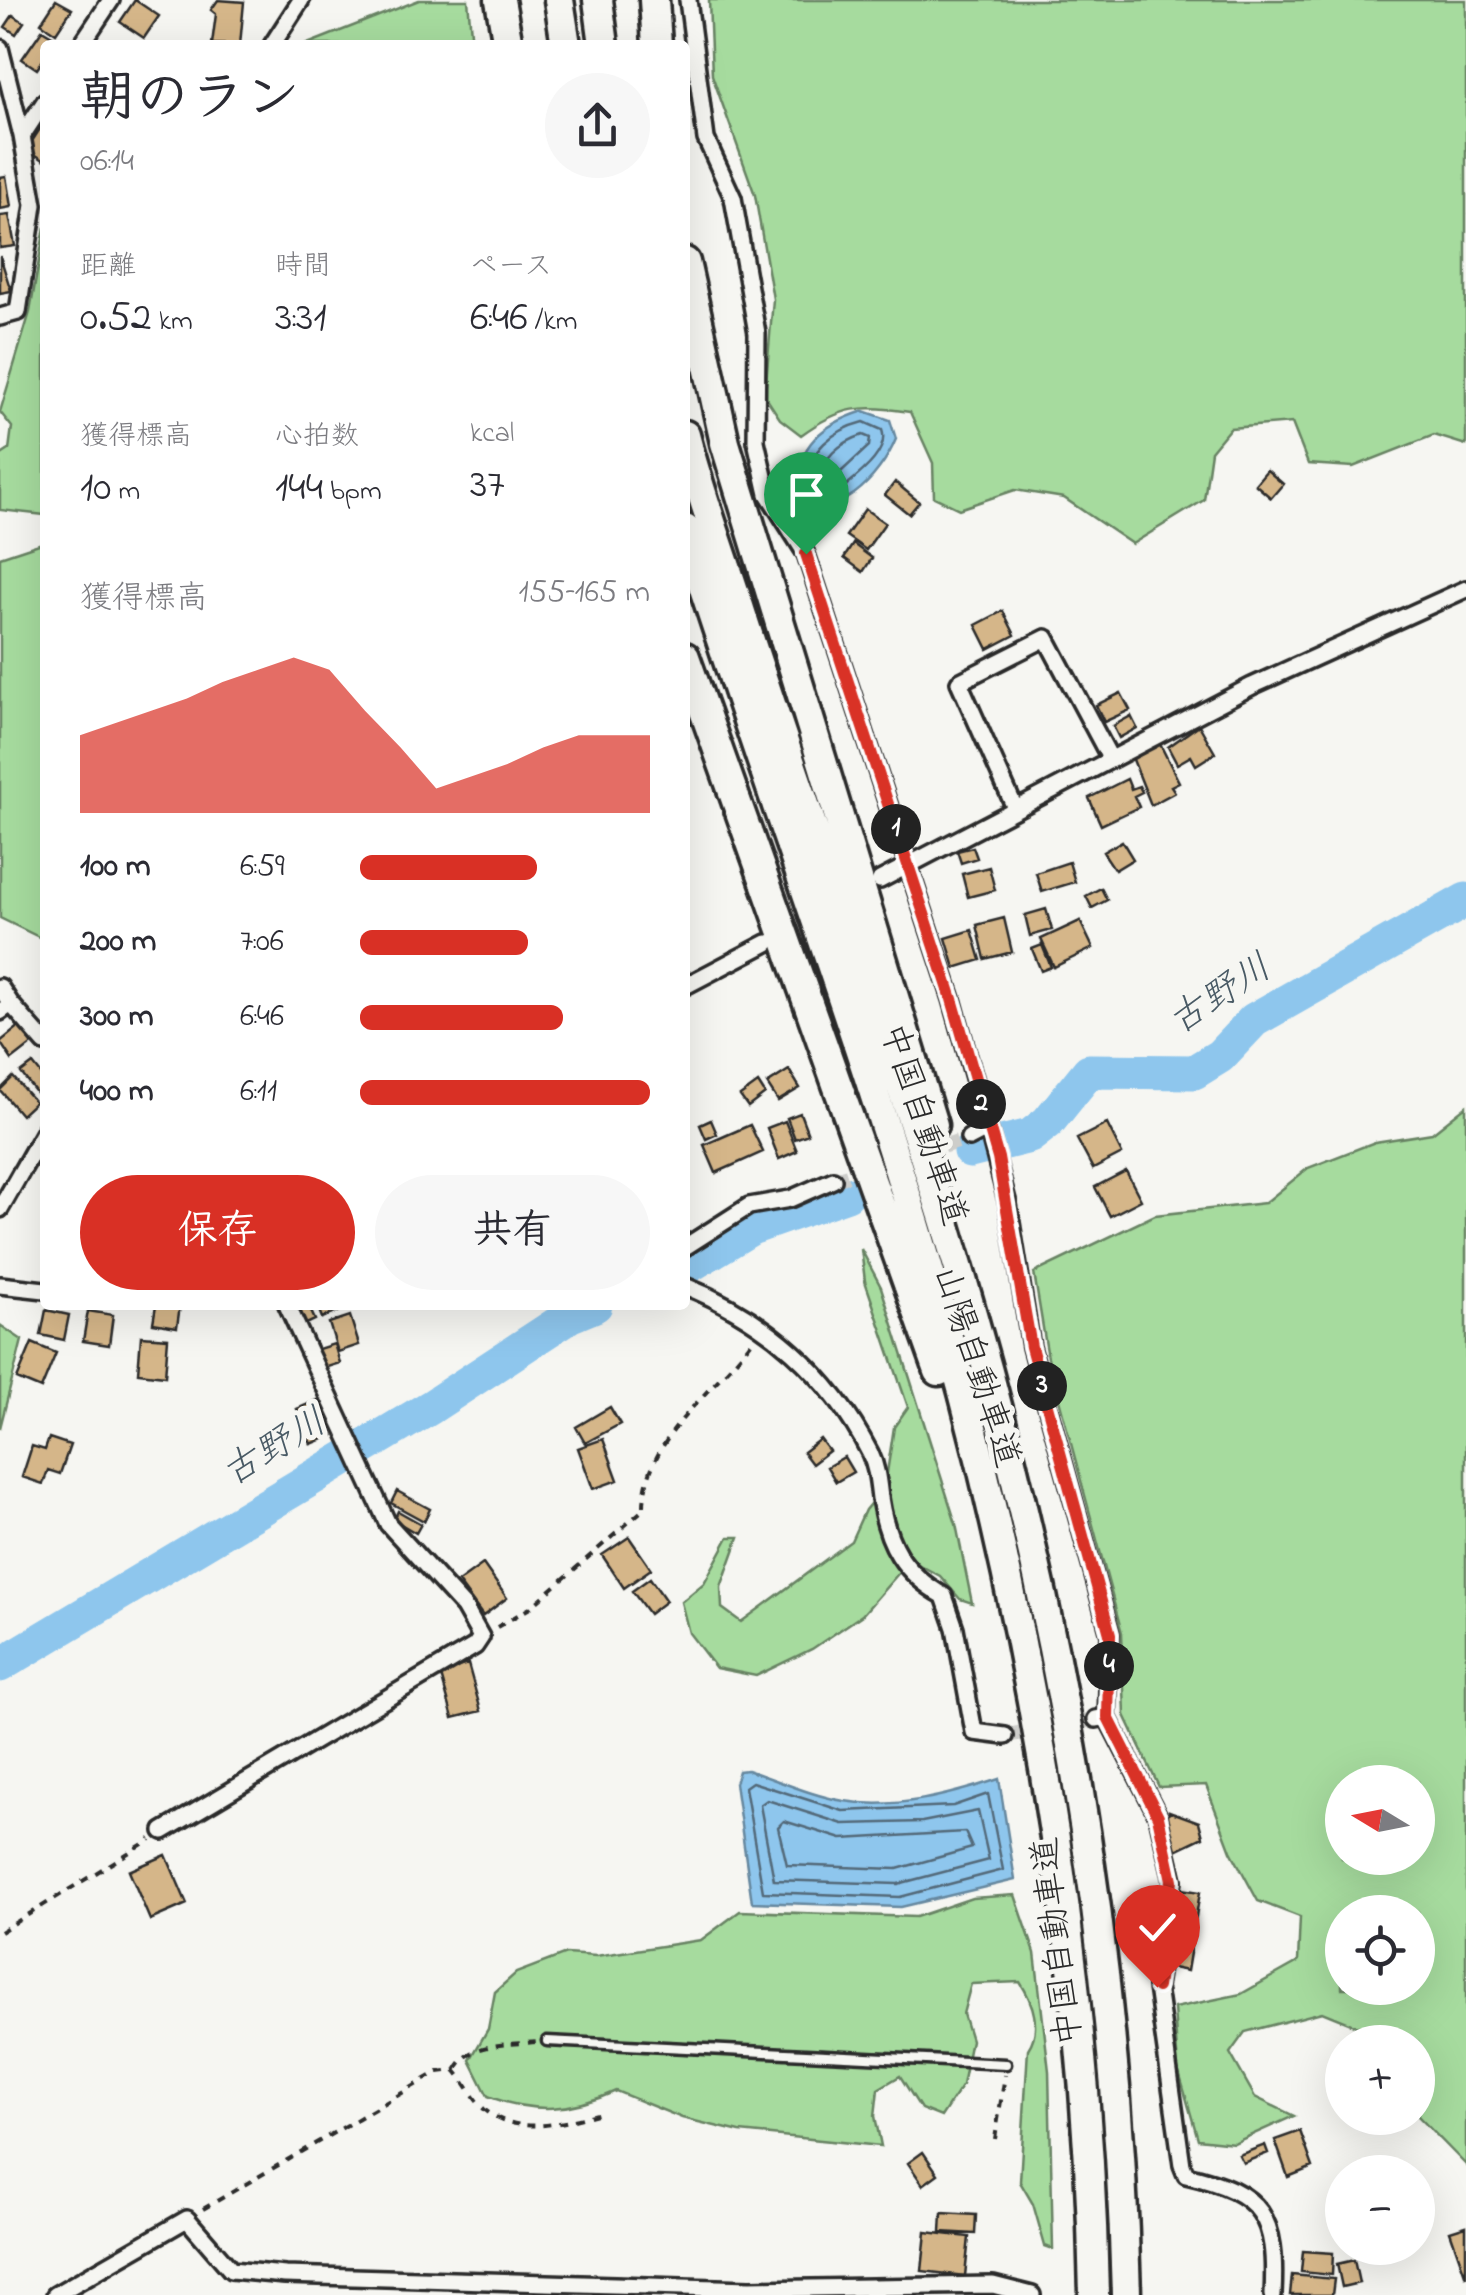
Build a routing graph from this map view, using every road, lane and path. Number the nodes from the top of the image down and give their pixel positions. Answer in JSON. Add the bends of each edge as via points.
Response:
{"nodes":[{"id":1,"x":110,"y":0,"type":"edge"},
{"id":2,"x":302,"y":0,"type":"edge"},
{"id":3,"x":500,"y":0,"type":"edge"},
{"id":4,"x":560,"y":0,"type":"edge"},
{"id":5,"x":598,"y":0,"type":"edge"},
{"id":6,"x":654,"y":0,"type":"edge"},
{"id":7,"x":688,"y":0,"type":"edge"},
{"id":8,"x":85,"y":40,"type":"edge"},
{"id":9,"x":275,"y":40,"type":"edge"},
{"id":10,"x":507,"y":40,"type":"edge"},
{"id":11,"x":565,"y":40,"type":"edge"},
{"id":12,"x":603,"y":40,"type":"edge"},
{"id":13,"x":657,"y":40,"type":"edge"},
{"id":14,"x":0,"y":48,"type":"edge"},
{"id":15,"x":40,"y":109,"type":"edge"},
{"id":16,"x":22,"y":136,"type":"junction"},
{"id":17,"x":690,"y":284,"type":"edge"},
{"id":18,"x":0,"y":317,"type":"edge"},
{"id":19,"x":690,"y":451,"type":"edge"},
{"id":20,"x":690,"y":544,"type":"edge"},
{"id":21,"x":1466,"y":589,"type":"edge"},
{"id":22,"x":690,"y":671,"type":"edge"},
{"id":23,"x":1110,"y":758,"type":"junction"},
{"id":24,"x":1015,"y":808,"type":"junction"},
{"id":25,"x":908,"y":865,"type":"junction"},
{"id":26,"x":880,"y":880,"type":"dead end"},
{"id":27,"x":767,"y":943,"type":"dead end"},
{"id":28,"x":690,"y":983,"type":"edge"},
{"id":29,"x":0,"y":986,"type":"edge"},
{"id":30,"x":6,"y":1008,"type":"edge"},
{"id":31,"x":40,"y":1038,"type":"edge"},
{"id":32,"x":988,"y":1128,"type":"junction"},
{"id":33,"x":970,"y":1138,"type":"tunnel mouth"},
{"id":34,"x":40,"y":1139,"type":"edge"},
{"id":35,"x":833,"y":1180,"type":"tunnel mouth"},
{"id":36,"x":0,"y":1209,"type":"edge"},
{"id":37,"x":690,"y":1243,"type":"edge"},
{"id":38,"x":0,"y":1284,"type":"edge"},
{"id":39,"x":690,"y":1288,"type":"edge"},
{"id":40,"x":40,"y":1289,"type":"edge"},
{"id":41,"x":289,"y":1310,"type":"edge"},
{"id":42,"x":764,"y":1325,"type":"junction"},
{"id":43,"x":481,"y":1637,"type":"junction"},
{"id":44,"x":1057,"y":1667,"type":"junction"},
{"id":45,"x":1005,"y":1736,"type":"tunnel mouth"},
{"id":46,"x":1041,"y":1769,"type":"junction"},
{"id":47,"x":163,"y":1831,"type":"joint"},
{"id":48,"x":0,"y":1932,"type":"edge"},
{"id":49,"x":547,"y":2042,"type":"joint"},
{"id":50,"x":1006,"y":2064,"type":"joint"},
{"id":51,"x":455,"y":2070,"type":"junction"},
{"id":52,"x":601,"y":2114,"type":"dead end"},
{"id":53,"x":995,"y":2140,"type":"dead end"},
{"id":54,"x":187,"y":2219,"type":"junction"},
{"id":55,"x":727,"y":2292,"type":"edge"},
{"id":56,"x":55,"y":2295,"type":"edge"},
{"id":57,"x":1032,"y":2295,"type":"edge"},
{"id":58,"x":1094,"y":2295,"type":"edge"},
{"id":59,"x":1126,"y":2295,"type":"edge"},
{"id":60,"x":1273,"y":2295,"type":"edge"}],
"edges":[{"from":1,"to":8,"type":"street"},
{"from":2,"to":9,"type":"street"},
{"from":3,"to":10,"type":"highway"},
{"from":4,"to":11,"type":"highway"},
{"from":5,"to":12,"type":"highway"},
{"from":6,"to":13,"type":"highway"},
{"from":7,"to":25,"type":"street","via":[[706,140],[732,198],[757,333],[756,441],[768,494],[806,554]]},
{"from":14,"to":16,"type":"street"},
{"from":15,"to":16,"type":"street"},
{"from":16,"to":18,"type":"street","via":[[34,205],[18,312]]},
{"from":17,"to":44,"type":"highway","name":"山陽自動車道","via":[[725,442],[984,1300],[1035,1530]]},
{"from":19,"to":44,"type":"highway","name":"中国自動車道","via":[[969,1301]]},
{"from":20,"to":46,"type":"highway","name":"中国自動車道","via":[[924,1252],[982,1468]]},
{"from":21,"to":23,"type":"street"},
{"from":22,"to":46,"type":"highway","name":"山陽自動車道","via":[[930,1342],[982,1514]]},
{"from":23,"to":24,"type":"street"},
{"from":23,"to":24,"type":"street","via":[[1046,638],[960,682]]},
{"from":24,"to":25,"type":"street"},
{"from":25,"to":26,"type":"street"},
{"from":25,"to":32,"type":"street"},
{"from":27,"to":28,"type":"street"},
{"from":29,"to":30,"type":"street"},
{"from":30,"to":31,"type":"street"},
{"from":32,"to":33,"type":"street"},
{"from":32,"to":60,"type":"street","via":[[1031,1347],[1110,1634],[1102,1718],[1158,1816],[1172,1880],[1157,1987],[1182,2165],[1186,2175],[1232,2186],[1267,2221],[1274,2240]]},
{"from":34,"to":36,"type":"street"},
{"from":35,"to":37,"type":"street","via":[[750,1206]]},
{"from":38,"to":40,"type":"street"},
{"from":39,"to":42,"type":"street"},
{"from":41,"to":43,"type":"street","via":[[388,1524],[464,1606]]},
{"from":42,"to":43,"type":"path","via":[[725,1377],[677,1423],[646,1479],[644,1509],[530,1608]]},
{"from":42,"to":45,"type":"street","via":[[802,1359],[869,1452],[890,1540],[918,1582],[944,1596],[974,1732]]},
{"from":43,"to":47,"type":"street"},
{"from":44,"to":59,"type":"highway","name":"中国自動車道","via":[[1109,2030]]},
{"from":46,"to":58,"type":"highway","name":"中国自動車道","via":[[1079,2047]]},
{"from":47,"to":48,"type":"path"},
{"from":49,"to":50,"type":"lane"},
{"from":49,"to":51,"type":"path","via":[[481,2048],[462,2057]]},
{"from":50,"to":53,"type":"path"},
{"from":51,"to":52,"type":"path","via":[[482,2107],[500,2119],[530,2126]]},
{"from":51,"to":54,"type":"path","via":[[438,2072]]},
{"from":54,"to":55,"type":"street","via":[[232,2270]]},
{"from":54,"to":56,"type":"street"},
{"from":55,"to":57,"type":"street","via":[[961,2284]]}]}
